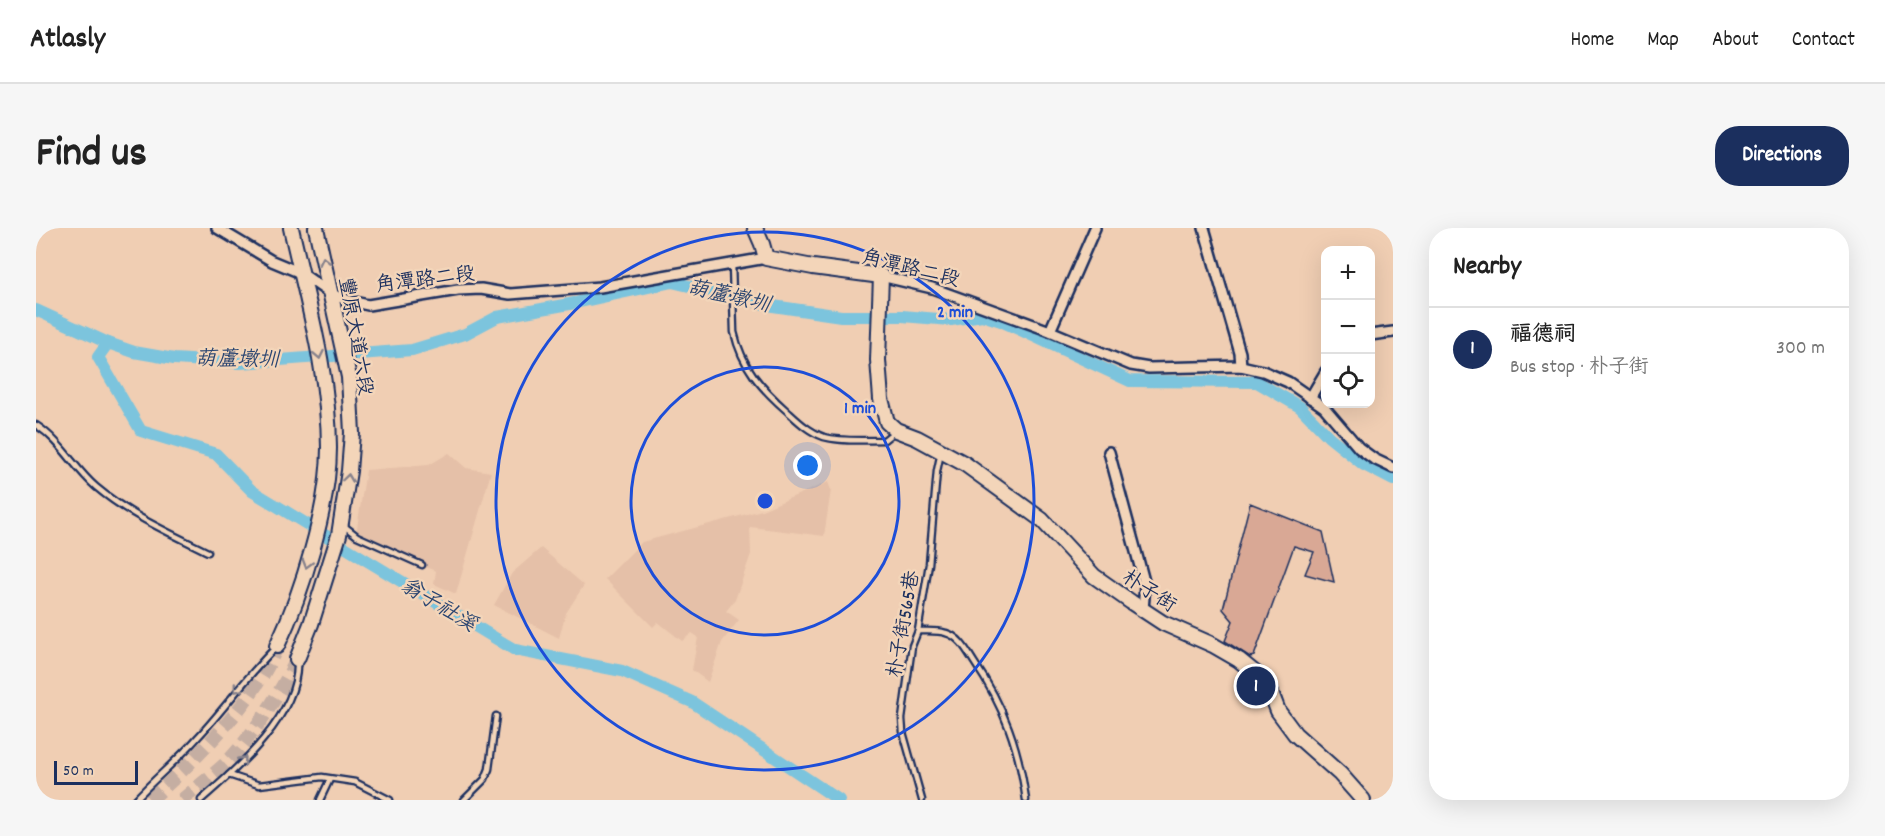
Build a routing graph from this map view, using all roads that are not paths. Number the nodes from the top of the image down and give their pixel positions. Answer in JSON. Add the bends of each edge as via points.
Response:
{"nodes":[{"id":1,"x":217,"y":228,"type":"edge"},
{"id":2,"x":291,"y":228,"type":"edge"},
{"id":3,"x":316,"y":228,"type":"edge"},
{"id":4,"x":755,"y":228,"type":"edge"},
{"id":5,"x":1095,"y":228,"type":"edge"},
{"id":6,"x":1204,"y":228,"type":"edge"},
{"id":7,"x":766,"y":258,"type":"junction"},
{"id":8,"x":732,"y":263,"type":"junction"},
{"id":9,"x":301,"y":273,"type":"junction"},
{"id":10,"x":881,"y":276,"type":"junction"},
{"id":11,"x":331,"y":294,"type":"junction"},
{"id":12,"x":1050,"y":331,"type":"junction"},
{"id":13,"x":1393,"y":332,"type":"edge"},
{"id":14,"x":1375,"y":334,"type":"edge"},
{"id":15,"x":1241,"y":366,"type":"junction"},
{"id":16,"x":1321,"y":379,"type":"edge"},
{"id":17,"x":1310,"y":398,"type":"junction"},
{"id":18,"x":36,"y":425,"type":"edge"},
{"id":19,"x":896,"y":430,"type":"junction"},
{"id":20,"x":941,"y":450,"type":"junction"},
{"id":21,"x":1109,"y":452,"type":"dead end"},
{"id":22,"x":1393,"y":468,"type":"edge"},
{"id":23,"x":340,"y":530,"type":"junction"},
{"id":24,"x":208,"y":552,"type":"dead end"},
{"id":25,"x":422,"y":565,"type":"dead end"},
{"id":26,"x":1143,"y":610,"type":"junction"},
{"id":27,"x":918,"y":631,"type":"junction"},
{"id":28,"x":277,"y":646,"type":"joint"},
{"id":29,"x":297,"y":659,"type":"joint"},
{"id":30,"x":496,"y":716,"type":"dead end"},
{"id":31,"x":229,"y":775,"type":"junction"},
{"id":32,"x":330,"y":779,"type":"junction"},
{"id":33,"x":135,"y":800,"type":"edge"},
{"id":34,"x":201,"y":800,"type":"edge"},
{"id":35,"x":320,"y":800,"type":"edge"},
{"id":36,"x":390,"y":800,"type":"edge"},
{"id":37,"x":464,"y":800,"type":"edge"},
{"id":38,"x":922,"y":800,"type":"edge"},
{"id":39,"x":1026,"y":800,"type":"edge"},
{"id":40,"x":1364,"y":800,"type":"edge"}],
"edges":[{"from":1,"to":9,"type":"street","name":"角潭路二段","via":[[272,261]]},
{"from":2,"to":9,"type":"street","name":"豐原大道六段"},
{"from":11,"to":3,"type":"street","name":"豐原大道六段","one_way":true},
{"from":4,"to":7,"type":"street"},
{"from":5,"to":12,"type":"street"},
{"from":6,"to":15,"type":"street"},
{"from":7,"to":8,"type":"street","name":"角潭路二段"},
{"from":7,"to":10,"type":"street","name":"角潭路二段"},
{"from":8,"to":11,"type":"street","name":"角潭路二段","via":[[600,287],[510,294],[458,290],[368,305]]},
{"from":8,"to":19,"type":"lane","via":[[736,342],[763,390],[805,427],[826,437],[884,440]]},
{"from":9,"to":11,"type":"street","name":"角潭路二段"},
{"from":9,"to":28,"type":"street","name":"豐原大道六段","one_way":true,"via":[[324,381],[328,471],[320,519],[293,610]]},
{"from":10,"to":12,"type":"street","name":"角潭路二段","via":[[932,288]]},
{"from":10,"to":19,"type":"street","via":[[881,399],[887,422]]},
{"from":23,"to":11,"type":"street","name":"豐原大道六段","one_way":true,"via":[[352,433],[348,375]]},
{"from":12,"to":15,"type":"street","name":"角潭路二段","via":[[1121,362],[1140,366]]},
{"from":13,"to":14,"type":"street"},
{"from":15,"to":17,"type":"street","name":"角潭路二段","via":[[1274,375]]},
{"from":16,"to":17,"type":"street"},
{"from":17,"to":22,"type":"street","name":"角潭路二段","via":[[1332,415],[1359,448]]},
{"from":18,"to":24,"type":"lane","via":[[49,433],[79,472],[98,489],[148,522]]},
{"from":19,"to":20,"type":"street","name":"朴子街"},
{"from":20,"to":26,"type":"street","name":"朴子街","via":[[1042,520],[1094,576]]},
{"from":20,"to":27,"type":"lane","name":"朴子街565巷"},
{"from":21,"to":26,"type":"street","via":[[1145,585]]},
{"from":23,"to":25,"type":"lane"},
{"from":23,"to":29,"type":"street","name":"豐原大道六段"},
{"from":26,"to":40,"type":"street","name":"朴子街","via":[[1239,660],[1270,690],[1278,711],[1295,734]]},
{"from":27,"to":38,"type":"lane","name":"朴子街565巷","via":[[912,646],[902,719]]},
{"from":27,"to":39,"type":"lane","via":[[947,633],[962,643],[985,678],[1004,714],[1022,772]]},
{"from":28,"to":33,"type":"lane","one_way":true,"via":[[198,738]]},
{"from":31,"to":29,"type":"lane","one_way":true,"via":[[273,727],[288,704],[298,674]]},
{"from":30,"to":37,"type":"lane","via":[[489,769]]},
{"from":31,"to":32,"type":"lane","via":[[259,785]]},
{"from":31,"to":34,"type":"lane"},
{"from":32,"to":35,"type":"lane"},
{"from":32,"to":36,"type":"lane","via":[[355,782]]}]}
